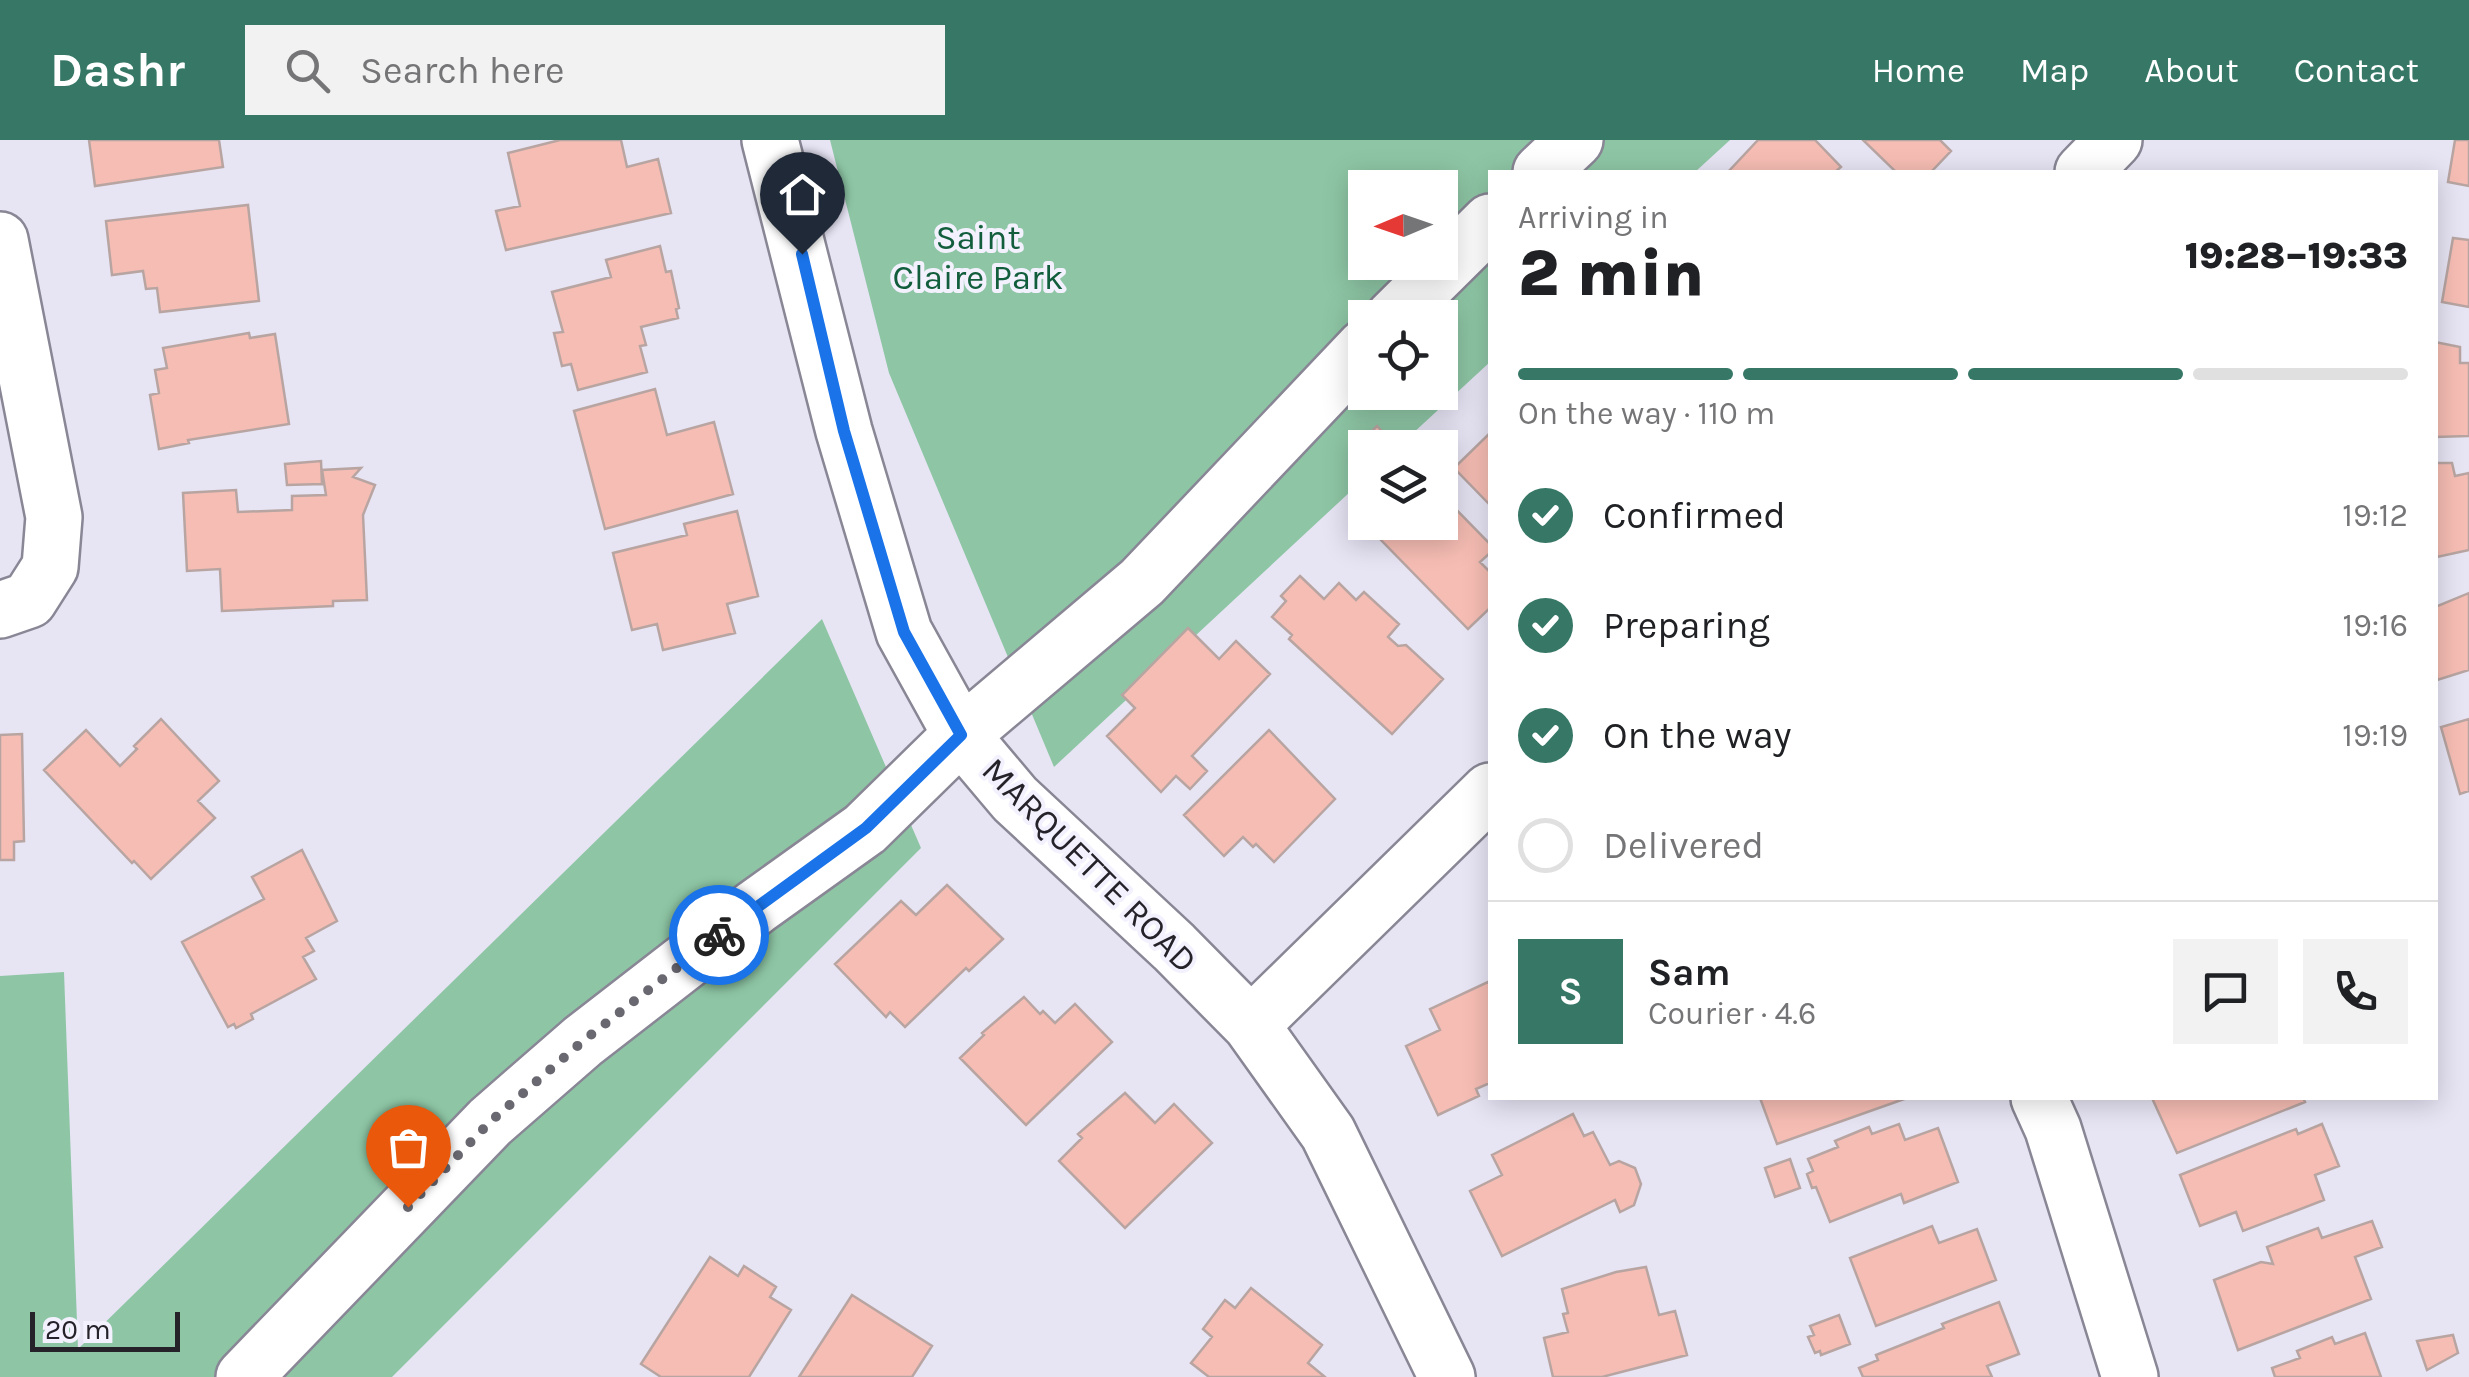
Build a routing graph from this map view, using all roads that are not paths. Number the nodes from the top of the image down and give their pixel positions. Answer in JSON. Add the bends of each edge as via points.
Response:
{"nodes":[{"id":1,"x":770,"y":140,"type":"edge"},
{"id":2,"x":1575,"y":140,"type":"edge"},
{"id":3,"x":2114,"y":140,"type":"edge"},
{"id":4,"x":1543,"y":170,"type":"edge"},
{"id":5,"x":2085,"y":170,"type":"edge"},
{"id":6,"x":1488,"y":224,"type":"edge"},
{"id":7,"x":0,"y":240,"type":"edge"},
{"id":8,"x":1411,"y":300,"type":"edge"},
{"id":9,"x":1348,"y":365,"type":"edge"},
{"id":10,"x":0,"y":610,"type":"edge"},
{"id":11,"x":961,"y":735,"type":"junction"},
{"id":12,"x":1488,"y":793,"type":"edge"},
{"id":13,"x":1250,"y":1025,"type":"junction"},
{"id":14,"x":2040,"y":1100,"type":"edge"},
{"id":15,"x":244,"y":1377,"type":"edge"},
{"id":16,"x":1446,"y":1377,"type":"edge"},
{"id":17,"x":2130,"y":1377,"type":"edge"}],
"edges":[{"from":1,"to":11,"type":"street","name":"MARQUETTE ROAD","via":[[844,431],[904,632]]},
{"from":2,"to":4,"type":"street"},
{"from":3,"to":5,"type":"street"},
{"from":6,"to":8,"type":"street"},
{"from":7,"to":10,"type":"street","via":[[54,518],[50,566],[29,600]]},
{"from":9,"to":11,"type":"street","via":[[1142,582]]},
{"from":11,"to":13,"type":"street","name":"MARQUETTE ROAD","via":[[1015,799]]},
{"from":11,"to":15,"type":"street","via":[[866,828],[583,1041],[490,1122]]},
{"from":12,"to":13,"type":"street"},
{"from":13,"to":16,"type":"street","name":"MARQUETTE ROAD","via":[[1328,1133]]},
{"from":14,"to":17,"type":"street"}]}
